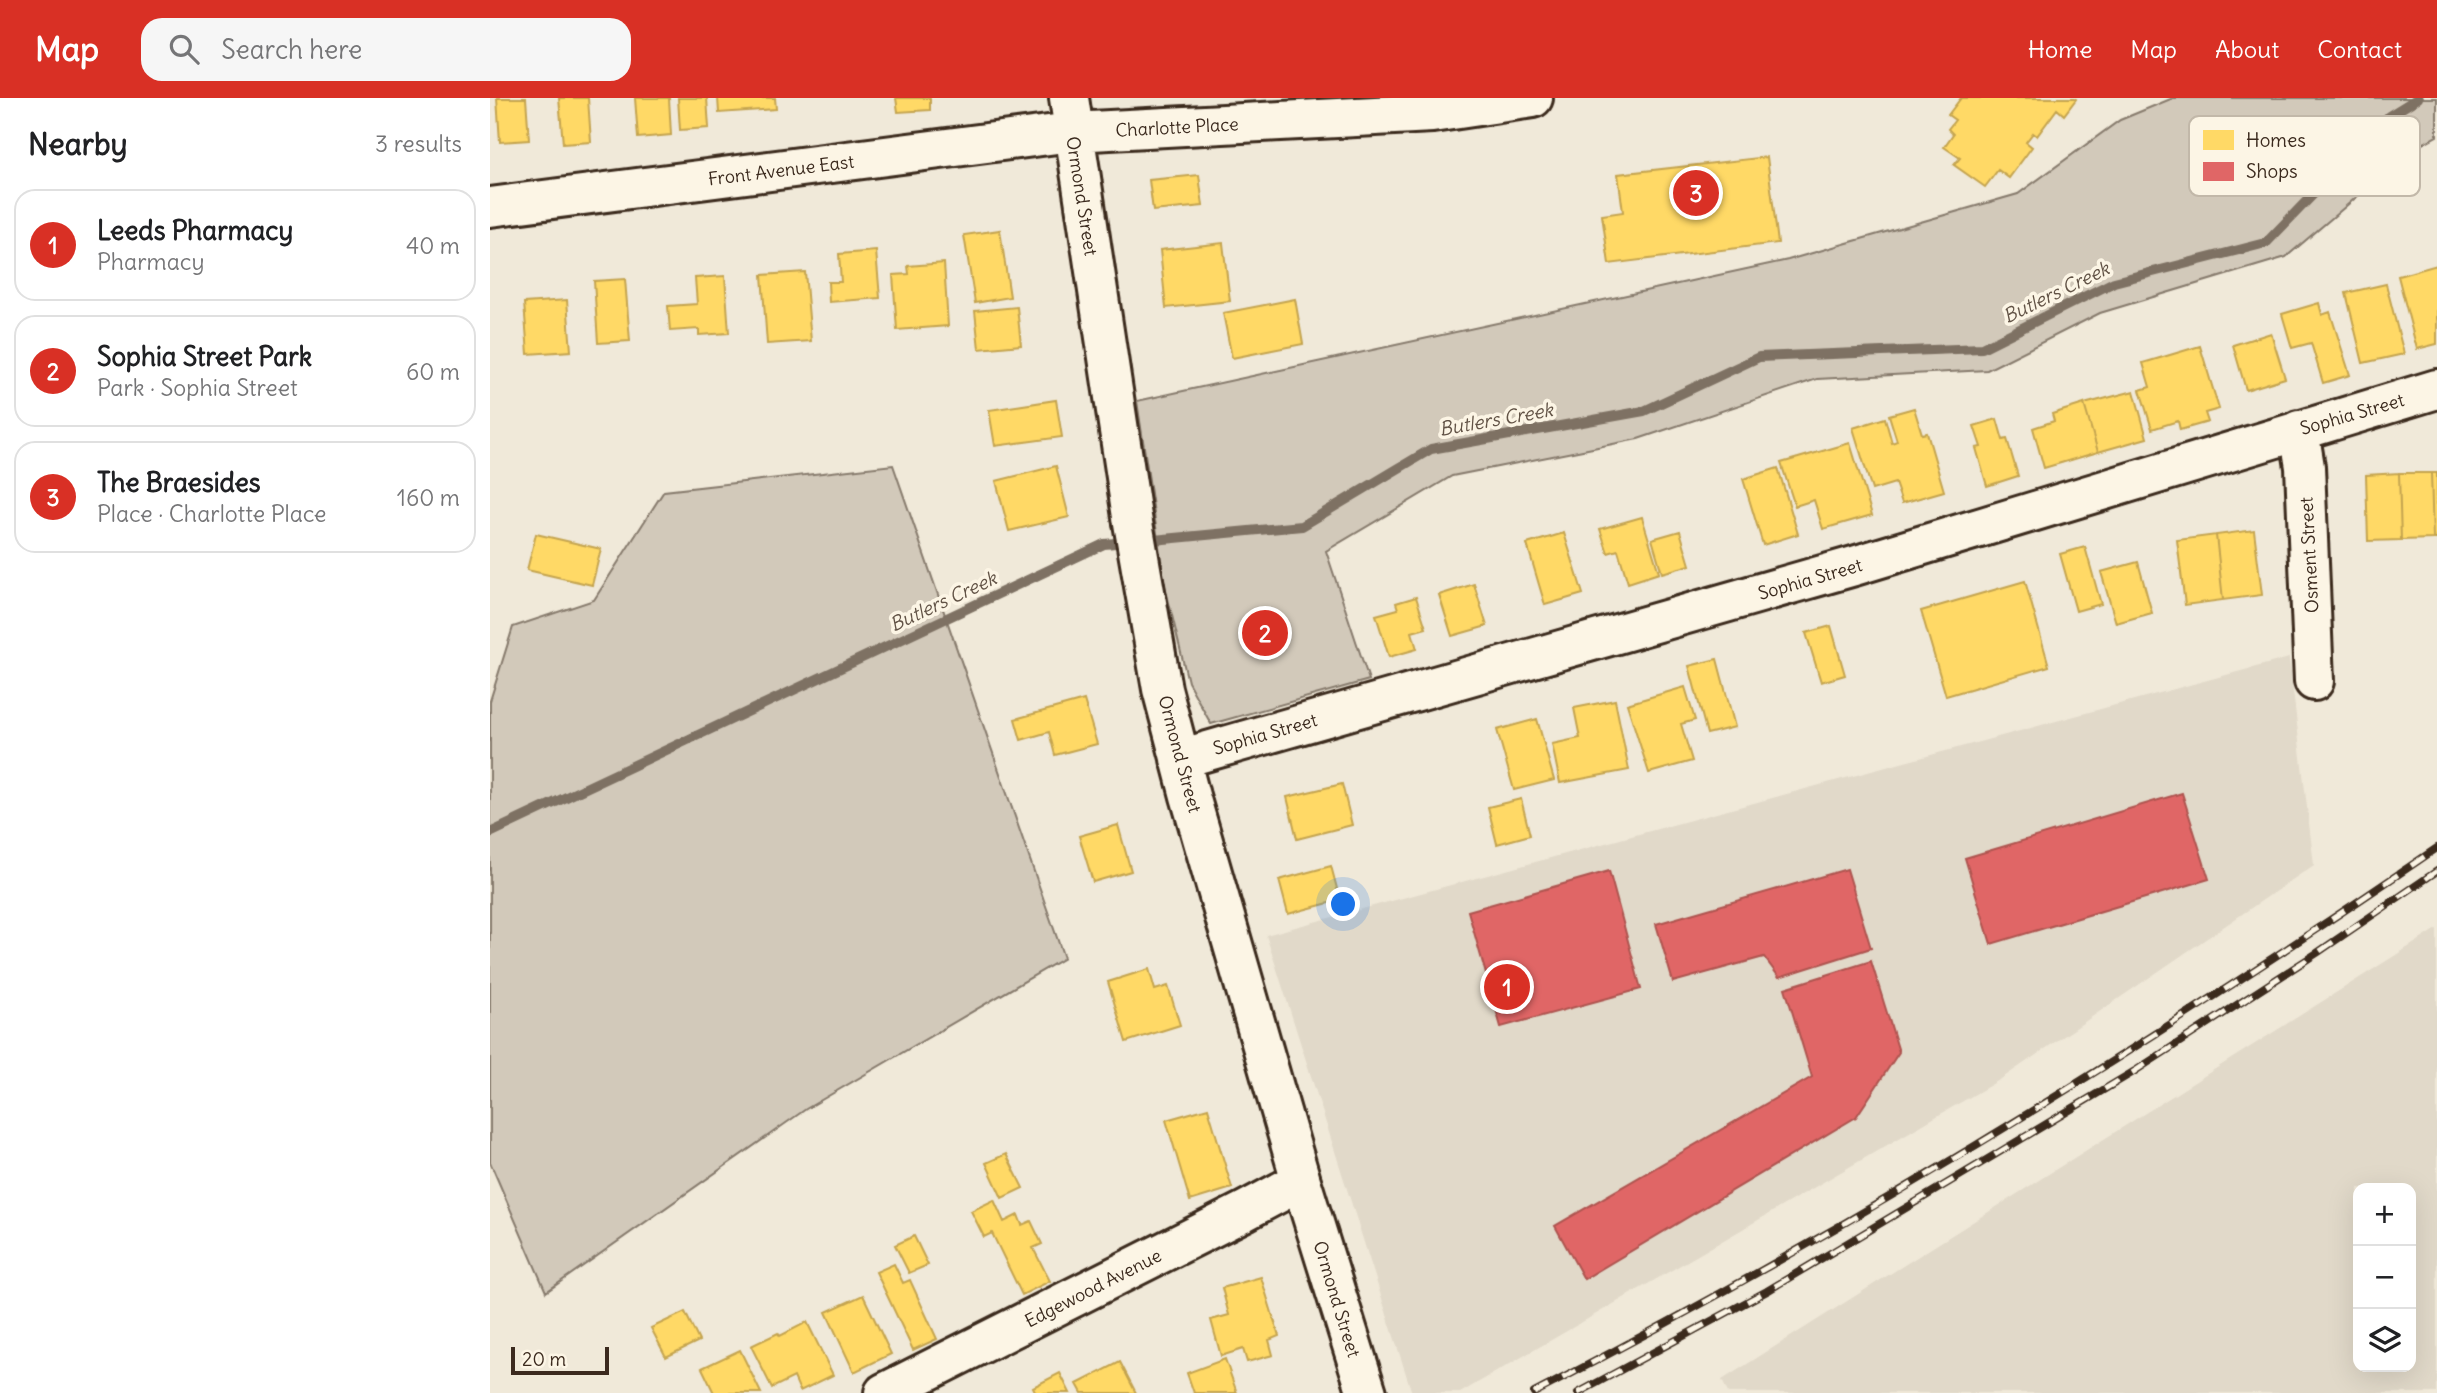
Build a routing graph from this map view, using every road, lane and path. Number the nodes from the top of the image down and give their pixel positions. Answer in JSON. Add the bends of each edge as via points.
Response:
{"nodes":[{"id":1,"x":1533,"y":98,"type":"edge"},
{"id":2,"x":1070,"y":115,"type":"edge"},
{"id":3,"x":490,"y":207,"type":"edge"},
{"id":4,"x":2437,"y":389,"type":"edge"},
{"id":5,"x":2299,"y":430,"type":"junction"},
{"id":6,"x":2314,"y":681,"type":"dead end"},
{"id":7,"x":1180,"y":759,"type":"junction"},
{"id":8,"x":1301,"y":1181,"type":"junction"},
{"id":9,"x":884,"y":1393,"type":"edge"},
{"id":10,"x":1367,"y":1393,"type":"edge"}],
"edges":[{"from":1,"to":2,"type":"street","name":"Charlotte Place","via":[[1432,113]]},
{"from":2,"to":3,"type":"street","name":"Front Avenue East"},
{"from":2,"to":7,"type":"street","name":"Ormond Street","via":[[1141,572]]},
{"from":4,"to":5,"type":"street","name":"Sophia Street"},
{"from":5,"to":6,"type":"street","name":"Osment Street","via":[[2305,467]]},
{"from":5,"to":7,"type":"street","name":"Sophia Street","via":[[1854,566]]},
{"from":7,"to":8,"type":"street","name":"Ormond Street"},
{"from":8,"to":9,"type":"street","name":"Edgewood Avenue"},
{"from":8,"to":10,"type":"street","name":"Ormond Street"}]}
